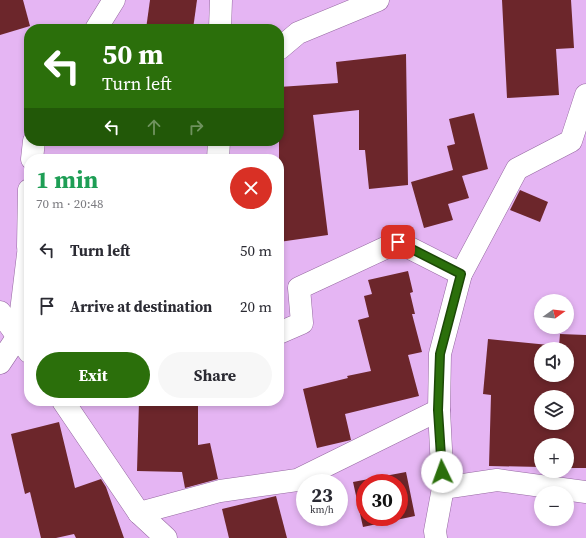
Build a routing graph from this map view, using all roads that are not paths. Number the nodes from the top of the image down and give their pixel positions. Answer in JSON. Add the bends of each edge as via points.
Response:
{"nodes":[{"id":1,"x":114,"y":0,"type":"edge"},
{"id":2,"x":221,"y":0,"type":"edge"},
{"id":3,"x":378,"y":0,"type":"edge"},
{"id":4,"x":99,"y":24,"type":"edge"},
{"id":5,"x":220,"y":24,"type":"edge"},
{"id":6,"x":284,"y":45,"type":"edge"},
{"id":7,"x":586,"y":95,"type":"edge"},
{"id":8,"x":461,"y":274,"type":"junction"},
{"id":9,"x":0,"y":312,"type":"edge"},
{"id":10,"x":284,"y":331,"type":"edge"},
{"id":11,"x":24,"y":341,"type":"edge"},
{"id":12,"x":24,"y":343,"type":"edge"},
{"id":13,"x":0,"y":363,"type":"edge"},
{"id":14,"x":66,"y":406,"type":"edge"},
{"id":15,"x":438,"y":410,"type":"junction"},
{"id":16,"x":443,"y":488,"type":"junction"},
{"id":17,"x":586,"y":492,"type":"edge"},
{"id":18,"x":139,"y":513,"type":"junction"},
{"id":19,"x":166,"y":538,"type":"edge"},
{"id":20,"x":436,"y":538,"type":"edge"}],
"edges":[{"from":1,"to":4,"type":"street"},
{"from":2,"to":5,"type":"street"},
{"from":3,"to":6,"type":"street","via":[[298,33]]},
{"from":7,"to":8,"type":"street","via":[[571,141],[517,169]]},
{"from":8,"to":10,"type":"street","via":[[398,242],[299,288],[302,323]]},
{"from":8,"to":15,"type":"street","via":[[440,354]]},
{"from":9,"to":11,"type":"street"},
{"from":12,"to":13,"type":"street"},
{"from":14,"to":18,"type":"street"},
{"from":15,"to":16,"type":"street"},
{"from":15,"to":18,"type":"street","via":[[296,480],[220,491]]},
{"from":16,"to":17,"type":"street","via":[[497,480]]},
{"from":16,"to":20,"type":"street"},
{"from":18,"to":19,"type":"street"}]}
